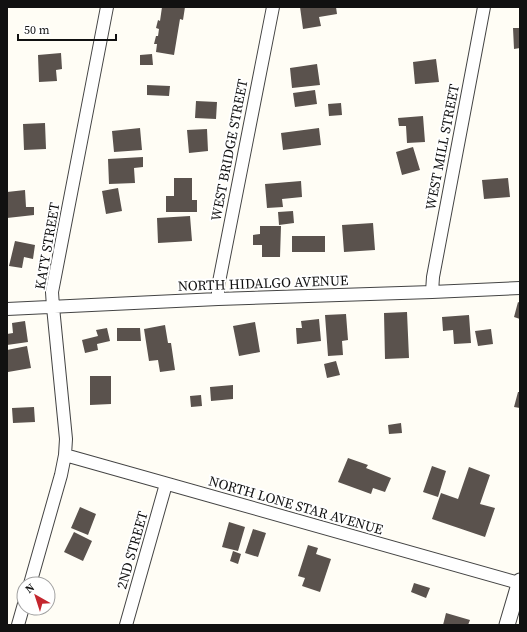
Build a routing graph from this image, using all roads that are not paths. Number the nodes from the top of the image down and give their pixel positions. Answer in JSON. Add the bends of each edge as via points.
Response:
{"nodes":[{"id":1,"x":107,"y":7,"type":"edge"},
{"id":2,"x":273,"y":7,"type":"edge"},
{"id":3,"x":484,"y":7,"type":"edge"},
{"id":4,"x":520,"y":288,"type":"edge"},
{"id":5,"x":432,"y":292,"type":"junction"},
{"id":6,"x":218,"y":299,"type":"junction"},
{"id":7,"x":53,"y":307,"type":"junction"},
{"id":8,"x":7,"y":309,"type":"edge"},
{"id":9,"x":65,"y":455,"type":"junction"},
{"id":10,"x":166,"y":484,"type":"junction"},
{"id":11,"x":32,"y":576,"type":"edge"},
{"id":12,"x":520,"y":582,"type":"edge"},
{"id":13,"x":126,"y":625,"type":"edge"},
{"id":14,"x":507,"y":625,"type":"edge"}],
"edges":[{"from":1,"to":7,"type":"street","name":"KATY STREET","via":[[52,292]]},
{"from":2,"to":6,"type":"street","name":"WEST BRIDGE STREET","via":[[218,287]]},
{"from":3,"to":5,"type":"street","name":"WEST MILL STREET","via":[[434,269]]},
{"from":4,"to":5,"type":"street","name":"NORTH HIDALGO AVENUE"},
{"from":5,"to":6,"type":"street","name":"NORTH HIDALGO AVENUE"},
{"from":6,"to":7,"type":"street","name":"NORTH HIDALGO AVENUE"},
{"from":7,"to":8,"type":"street","name":"NORTH HIDALGO AVENUE"},
{"from":7,"to":9,"type":"street","name":"KATY STREET","via":[[66,439]]},
{"from":9,"to":10,"type":"street","name":"NORTH LONE STAR AVENUE"},
{"from":9,"to":11,"type":"street","name":"KATY STREET"},
{"from":10,"to":12,"type":"street","name":"NORTH LONE STAR AVENUE"},
{"from":10,"to":13,"type":"street","name":"2ND STREET"},
{"from":12,"to":14,"type":"street"}]}
